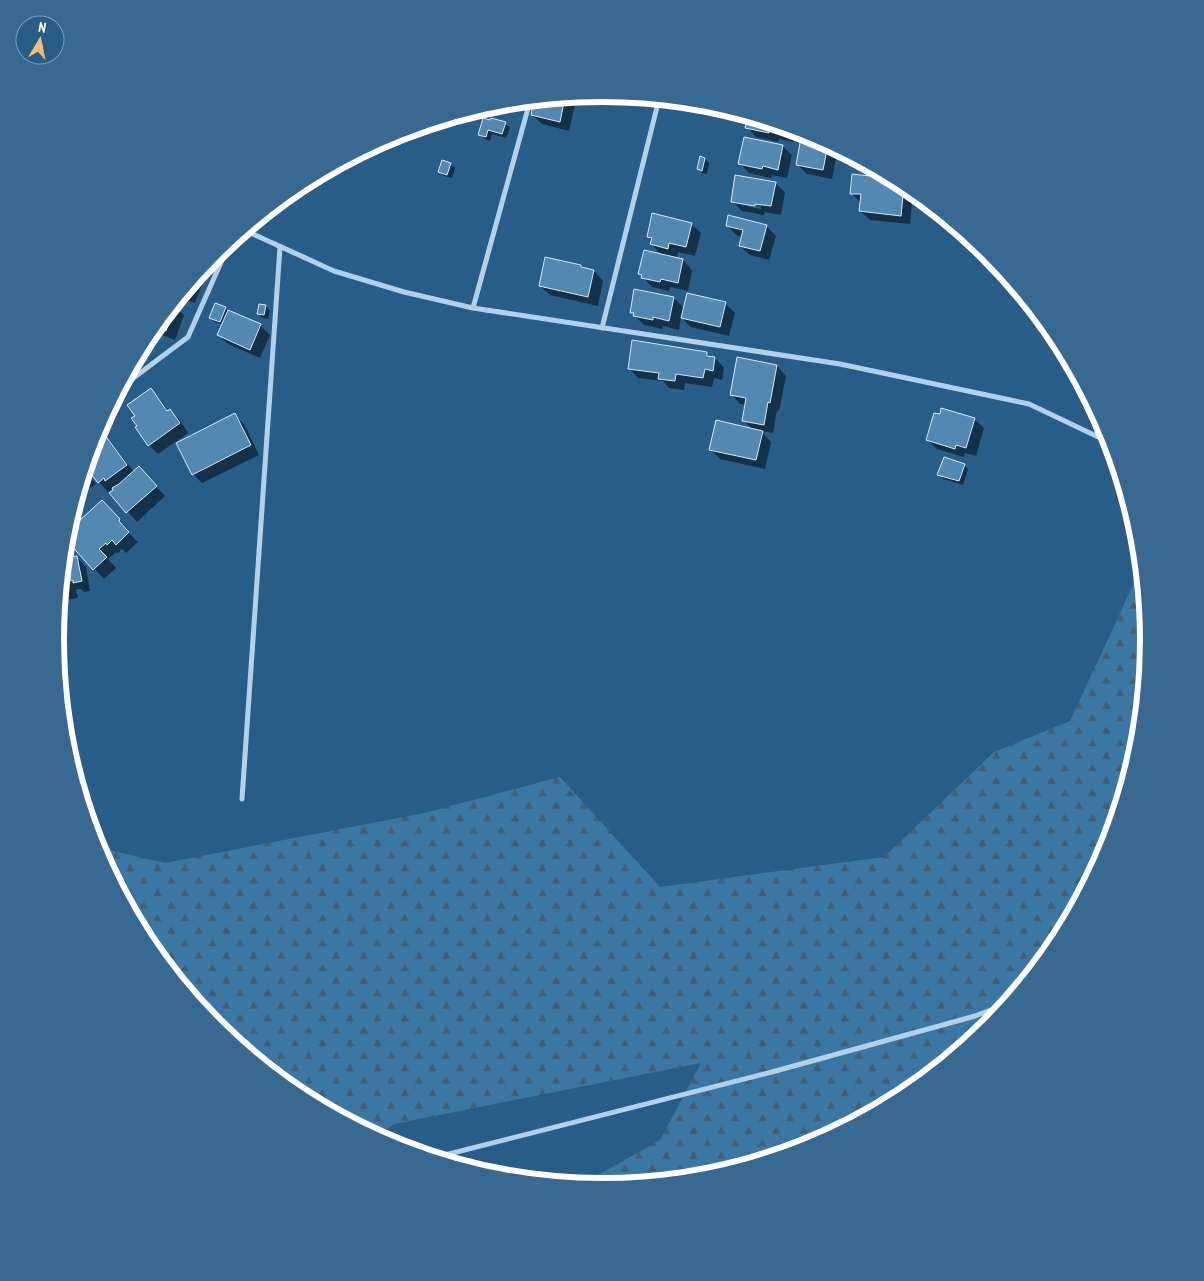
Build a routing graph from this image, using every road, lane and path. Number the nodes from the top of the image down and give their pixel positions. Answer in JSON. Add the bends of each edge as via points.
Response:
{"nodes":[{"id":1,"x":657,"y":105,"type":"edge"},
{"id":2,"x":528,"y":108,"type":"edge"},
{"id":3,"x":250,"y":233,"type":"edge"},
{"id":4,"x":280,"y":247,"type":"junction"},
{"id":5,"x":223,"y":258,"type":"edge"},
{"id":6,"x":473,"y":308,"type":"junction"},
{"id":7,"x":602,"y":328,"type":"junction"},
{"id":8,"x":131,"y":379,"type":"edge"},
{"id":9,"x":1100,"y":438,"type":"edge"},
{"id":10,"x":242,"y":800,"type":"dead end"},
{"id":11,"x":995,"y":1008,"type":"edge"},
{"id":12,"x":445,"y":1155,"type":"edge"}],
"edges":[{"from":1,"to":7,"type":"street"},
{"from":2,"to":6,"type":"street"},
{"from":3,"to":4,"type":"street"},
{"from":4,"to":6,"type":"street","via":[[334,271]]},
{"from":4,"to":10,"type":"street"},
{"from":5,"to":8,"type":"street","via":[[188,337]]},
{"from":6,"to":7,"type":"street"},
{"from":7,"to":9,"type":"street","via":[[840,364],[1029,404]]},
{"from":11,"to":12,"type":"street","via":[[772,1072]]}]}
